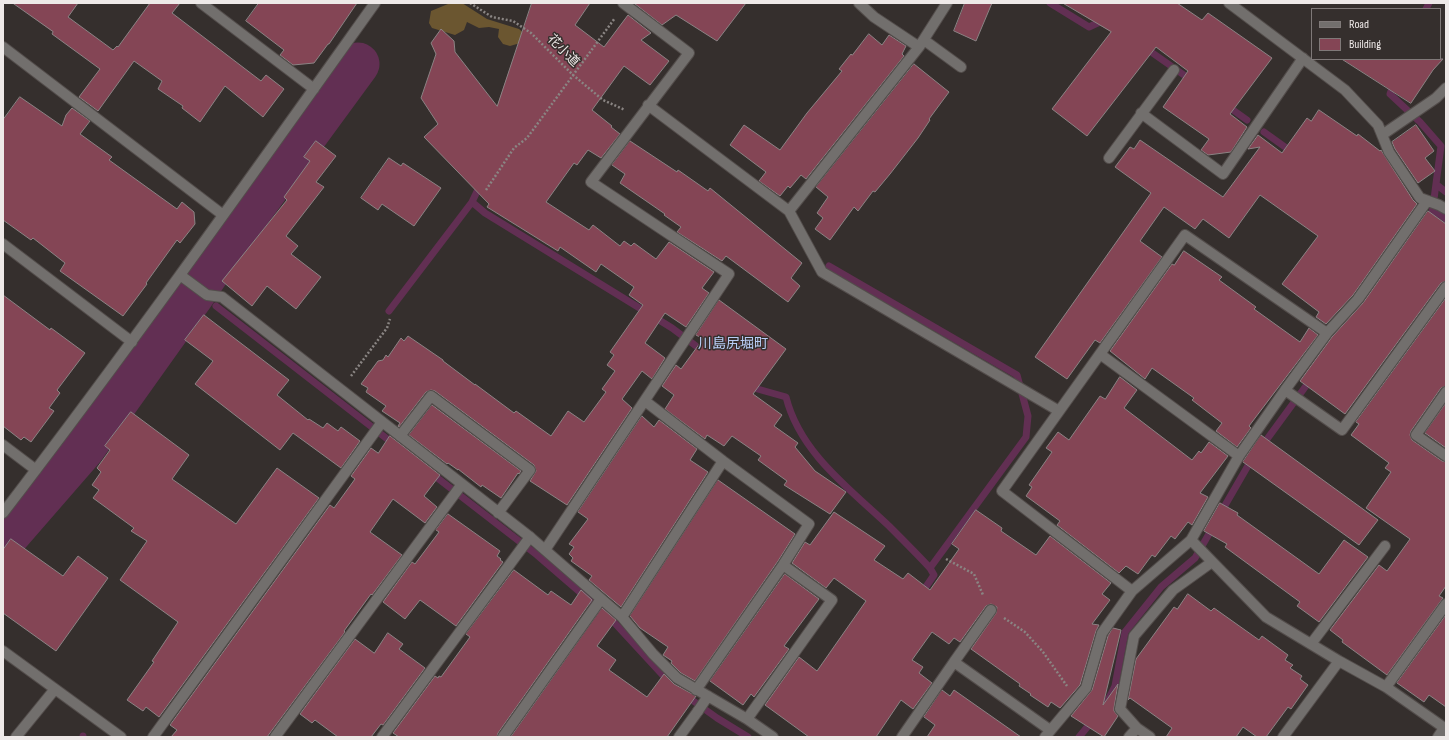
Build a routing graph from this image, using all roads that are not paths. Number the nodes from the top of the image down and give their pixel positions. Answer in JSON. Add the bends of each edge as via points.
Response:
{"nodes":[{"id":1,"x":201,"y":3,"type":"edge"},
{"id":2,"x":375,"y":3,"type":"edge"},
{"id":3,"x":859,"y":3,"type":"edge"},
{"id":4,"x":946,"y":3,"type":"edge"},
{"id":5,"x":1229,"y":3,"type":"edge"},
{"id":6,"x":624,"y":4,"type":"edge"},
{"id":7,"x":921,"y":44,"type":"junction"},
{"id":8,"x":3,"y":47,"type":"edge"},
{"id":9,"x":1303,"y":58,"type":"junction"},
{"id":10,"x":961,"y":67,"type":"dead end"},
{"id":11,"x":1174,"y":70,"type":"dead end"},
{"id":12,"x":1446,"y":88,"type":"edge"},
{"id":13,"x":314,"y":89,"type":"junction"},
{"id":14,"x":648,"y":106,"type":"junction"},
{"id":15,"x":1141,"y":113,"type":"junction"},
{"id":16,"x":1382,"y":135,"type":"junction"},
{"id":17,"x":1109,"y":158,"type":"dead end"},
{"id":18,"x":1428,"y":201,"type":"junction"},
{"id":19,"x":1443,"y":207,"type":"edge"},
{"id":20,"x":789,"y":211,"type":"junction"},
{"id":21,"x":222,"y":215,"type":"junction"},
{"id":22,"x":3,"y":244,"type":"edge"},
{"id":23,"x":180,"y":275,"type":"junction"},
{"id":24,"x":1446,"y":287,"type":"edge"},
{"id":25,"x":1327,"y":333,"type":"junction"},
{"id":26,"x":132,"y":342,"type":"junction"},
{"id":27,"x":1100,"y":354,"type":"junction"},
{"id":28,"x":1287,"y":391,"type":"junction"},
{"id":29,"x":1446,"y":392,"type":"edge"},
{"id":30,"x":645,"y":401,"type":"junction"},
{"id":31,"x":1058,"y":411,"type":"junction"},
{"id":32,"x":382,"y":422,"type":"junction"},
{"id":33,"x":400,"y":436,"type":"junction"},
{"id":34,"x":3,"y":445,"type":"edge"},
{"id":35,"x":1239,"y":456,"type":"junction"},
{"id":36,"x":1446,"y":456,"type":"edge"},
{"id":37,"x":723,"y":461,"type":"junction"},
{"id":38,"x":36,"y":470,"type":"junction"},
{"id":39,"x":462,"y":484,"type":"junction"},
{"id":40,"x":3,"y":512,"type":"edge"},
{"id":41,"x":498,"y":513,"type":"junction"},
{"id":42,"x":530,"y":537,"type":"junction"},
{"id":43,"x":1193,"y":542,"type":"junction"},
{"id":44,"x":1385,"y":546,"type":"dead end"},
{"id":45,"x":545,"y":550,"type":"junction"},
{"id":46,"x":1212,"y":562,"type":"junction"},
{"id":47,"x":783,"y":565,"type":"junction"},
{"id":48,"x":1132,"y":591,"type":"junction"},
{"id":49,"x":601,"y":599,"type":"junction"},
{"id":50,"x":1446,"y":604,"type":"edge"},
{"id":51,"x":991,"y":610,"type":"road end"},
{"id":52,"x":622,"y":617,"type":"junction"},
{"id":53,"x":1311,"y":644,"type":"junction"},
{"id":54,"x":3,"y":651,"type":"edge"},
{"id":55,"x":1339,"y":661,"type":"junction"},
{"id":56,"x":954,"y":662,"type":"junction"},
{"id":57,"x":1386,"y":687,"type":"junction"},
{"id":58,"x":55,"y":689,"type":"junction"},
{"id":59,"x":696,"y":690,"type":"junction"},
{"id":60,"x":703,"y":704,"type":"junction"},
{"id":61,"x":747,"y":719,"type":"junction"},
{"id":62,"x":1137,"y":728,"type":"junction"},
{"id":63,"x":1445,"y":729,"type":"edge"},
{"id":64,"x":1048,"y":734,"type":"edge"},
{"id":65,"x":16,"y":737,"type":"edge"},
{"id":66,"x":121,"y":737,"type":"edge"},
{"id":67,"x":153,"y":737,"type":"edge"},
{"id":68,"x":275,"y":737,"type":"edge"},
{"id":69,"x":382,"y":737,"type":"edge"},
{"id":70,"x":503,"y":737,"type":"edge"},
{"id":71,"x":679,"y":737,"type":"edge"},
{"id":72,"x":773,"y":737,"type":"edge"},
{"id":73,"x":902,"y":737,"type":"edge"},
{"id":74,"x":1129,"y":737,"type":"edge"},
{"id":75,"x":1150,"y":737,"type":"edge"},
{"id":76,"x":1283,"y":737,"type":"edge"},
{"id":77,"x":1438,"y":737,"type":"edge"}],
"edges":[{"from":1,"to":13,"type":"street"},
{"from":2,"to":13,"type":"street"},
{"from":3,"to":7,"type":"street","via":[[874,17]]},
{"from":4,"to":7,"type":"street"},
{"from":5,"to":9,"type":"street"},
{"from":6,"to":14,"type":"street","via":[[689,53]]},
{"from":7,"to":10,"type":"street"},
{"from":7,"to":20,"type":"street"},
{"from":8,"to":21,"type":"street"},
{"from":9,"to":15,"type":"street","via":[[1223,174]]},
{"from":9,"to":16,"type":"street","via":[[1346,90],[1378,125]]},
{"from":11,"to":15,"type":"street"},
{"from":12,"to":16,"type":"street","via":[[1436,98]]},
{"from":13,"to":21,"type":"street"},
{"from":14,"to":20,"type":"street"},
{"from":14,"to":30,"type":"street","via":[[591,182],[729,274]]},
{"from":15,"to":17,"type":"street"},
{"from":16,"to":18,"type":"street","via":[[1389,152],[1420,198]]},
{"from":18,"to":19,"type":"street"},
{"from":18,"to":25,"type":"street","via":[[1358,299]]},
{"from":20,"to":31,"type":"street","via":[[822,272]]},
{"from":21,"to":23,"type":"street"},
{"from":22,"to":26,"type":"street"},
{"from":23,"to":26,"type":"street"},
{"from":23,"to":32,"type":"street","via":[[207,295],[222,297]]},
{"from":24,"to":28,"type":"street","via":[[1342,430]]},
{"from":25,"to":27,"type":"street","via":[[1185,235]]},
{"from":25,"to":28,"type":"street"},
{"from":26,"to":38,"type":"street"},
{"from":27,"to":31,"type":"street"},
{"from":27,"to":35,"type":"street"},
{"from":28,"to":35,"type":"street"},
{"from":29,"to":36,"type":"street","via":[[1416,434]]},
{"from":30,"to":37,"type":"street"},
{"from":30,"to":45,"type":"street"},
{"from":31,"to":48,"type":"street","via":[[1002,491]]},
{"from":32,"to":33,"type":"street"},
{"from":32,"to":67,"type":"street"},
{"from":33,"to":39,"type":"street"},
{"from":33,"to":41,"type":"street","via":[[431,396],[530,470]]},
{"from":34,"to":38,"type":"street"},
{"from":35,"to":43,"type":"street"},
{"from":37,"to":47,"type":"street","via":[[809,524]]},
{"from":37,"to":52,"type":"street"},
{"from":38,"to":40,"type":"street"},
{"from":39,"to":41,"type":"street"},
{"from":39,"to":68,"type":"street"},
{"from":41,"to":42,"type":"street"},
{"from":42,"to":45,"type":"street"},
{"from":42,"to":69,"type":"street"},
{"from":43,"to":46,"type":"street"},
{"from":43,"to":48,"type":"street"},
{"from":44,"to":53,"type":"street"},
{"from":45,"to":49,"type":"street"},
{"from":46,"to":53,"type":"street","via":[[1266,617]]},
{"from":46,"to":62,"type":"street","via":[[1173,590],[1134,636],[1120,709]]},
{"from":47,"to":59,"type":"street"},
{"from":47,"to":61,"type":"street","via":[[832,600]]},
{"from":48,"to":64,"type":"street","via":[[1102,633],[1086,688]]},
{"from":49,"to":52,"type":"street"},
{"from":49,"to":70,"type":"street"},
{"from":50,"to":57,"type":"street"},
{"from":51,"to":56,"type":"street"},
{"from":52,"to":59,"type":"street","via":[[677,678]]},
{"from":53,"to":55,"type":"street"},
{"from":54,"to":58,"type":"street"},
{"from":55,"to":57,"type":"street"},
{"from":55,"to":76,"type":"street"},
{"from":56,"to":64,"type":"street"},
{"from":56,"to":73,"type":"street"},
{"from":57,"to":63,"type":"street"},
{"from":58,"to":65,"type":"street"},
{"from":58,"to":66,"type":"street"},
{"from":59,"to":60,"type":"street"},
{"from":60,"to":61,"type":"street"},
{"from":60,"to":71,"type":"street"},
{"from":61,"to":72,"type":"street"},
{"from":62,"to":74,"type":"street"},
{"from":62,"to":75,"type":"street"},
{"from":63,"to":77,"type":"street"}]}
